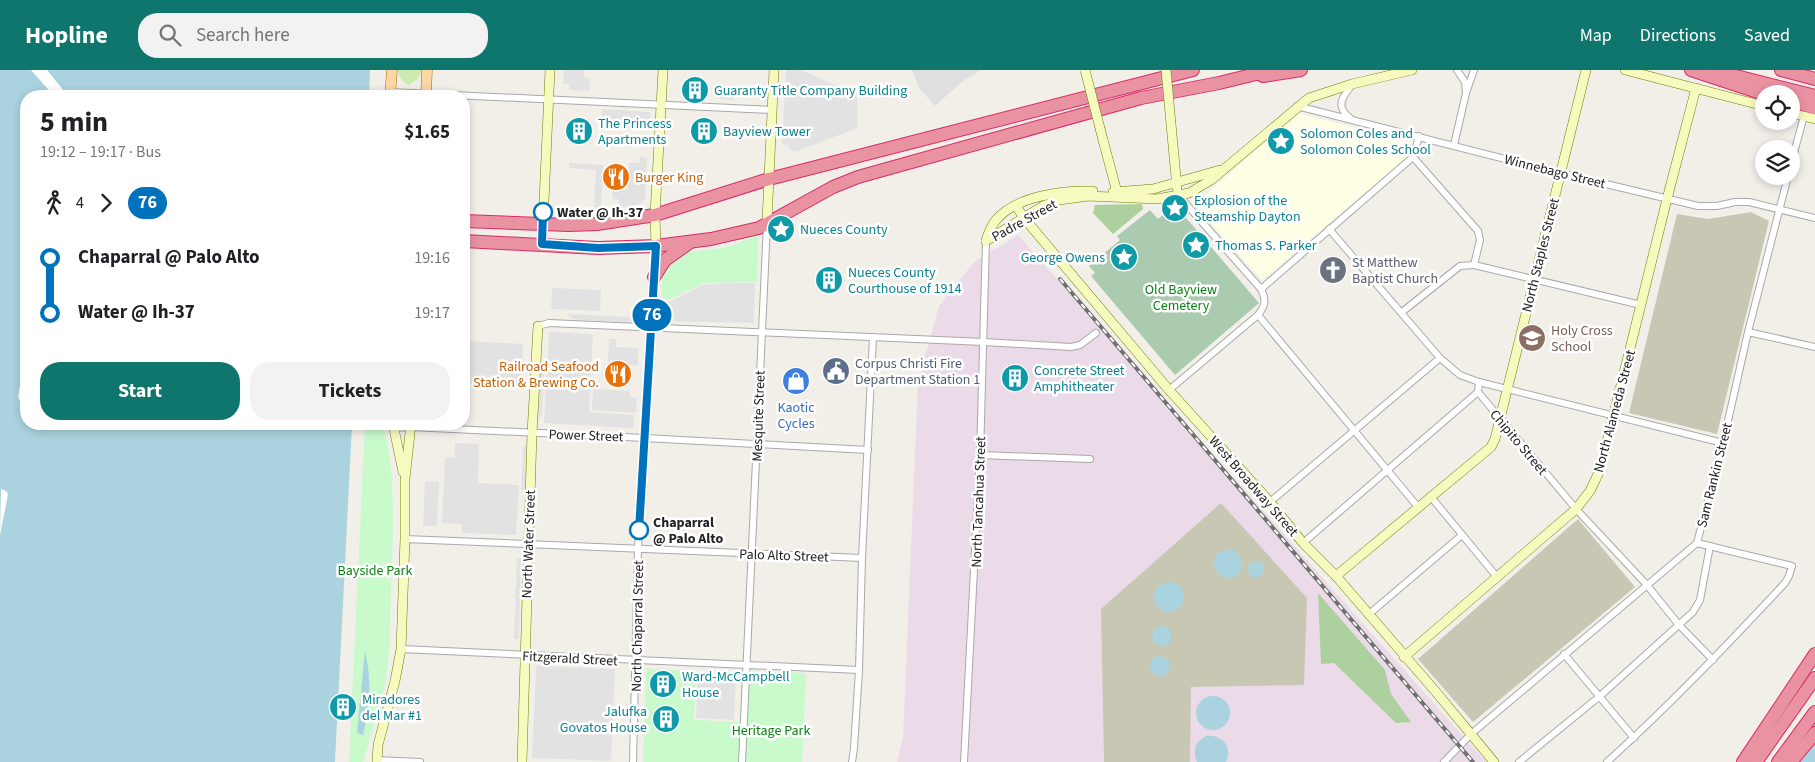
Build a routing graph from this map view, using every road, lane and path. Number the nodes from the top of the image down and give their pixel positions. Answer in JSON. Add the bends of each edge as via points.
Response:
{"nodes":[{"id":1,"x":392,"y":70,"type":"edge"},
{"id":2,"x":427,"y":70,"type":"edge"},
{"id":3,"x":550,"y":70,"type":"edge"},
{"id":4,"x":663,"y":70,"type":"edge"},
{"id":5,"x":774,"y":70,"type":"edge"},
{"id":6,"x":1085,"y":70,"type":"edge"},
{"id":7,"x":1166,"y":70,"type":"edge"},
{"id":8,"x":1193,"y":70,"type":"edge"},
{"id":9,"x":1272,"y":70,"type":"edge"},
{"id":10,"x":1301,"y":70,"type":"edge"},
{"id":11,"x":1412,"y":70,"type":"edge"},
{"id":12,"x":1457,"y":70,"type":"edge"},
{"id":13,"x":1474,"y":70,"type":"edge"},
{"id":14,"x":1586,"y":70,"type":"edge"},
{"id":15,"x":1625,"y":70,"type":"edge"},
{"id":16,"x":1691,"y":70,"type":"edge"},
{"id":17,"x":1712,"y":70,"type":"edge"},
{"id":18,"x":1781,"y":70,"type":"edge"},
{"id":19,"x":1245,"y":77,"type":"junction"},
{"id":20,"x":1815,"y":79,"type":"edge"},
{"id":21,"x":1352,"y":84,"type":"junction"},
{"id":22,"x":1696,"y":88,"type":"junction"},
{"id":23,"x":390,"y":90,"type":"edge"},
{"id":24,"x":426,"y":90,"type":"edge"},
{"id":25,"x":1755,"y":91,"type":"edge"},
{"id":26,"x":1466,"y":93,"type":"junction"},
{"id":27,"x":1815,"y":96,"type":"edge"},
{"id":28,"x":470,"y":97,"type":"edge"},
{"id":29,"x":549,"y":100,"type":"junction"},
{"id":30,"x":1755,"y":104,"type":"edge"},
{"id":31,"x":1800,"y":104,"type":"edge"},
{"id":32,"x":661,"y":106,"type":"junction"},
{"id":33,"x":1297,"y":106,"type":"junction"},
{"id":34,"x":1815,"y":108,"type":"edge"},
{"id":35,"x":772,"y":110,"type":"junction"},
{"id":36,"x":1800,"y":115,"type":"edge"},
{"id":37,"x":1804,"y":116,"type":"junction"},
{"id":38,"x":1815,"y":119,"type":"edge"},
{"id":39,"x":1354,"y":120,"type":"junction"},
{"id":40,"x":1419,"y":136,"type":"junction"},
{"id":41,"x":1798,"y":140,"type":"edge"},
{"id":42,"x":1454,"y":145,"type":"junction"},
{"id":43,"x":1413,"y":157,"type":"junction"},
{"id":44,"x":1225,"y":168,"type":"junction"},
{"id":45,"x":1560,"y":173,"type":"junction"},
{"id":46,"x":769,"y":179,"type":"junction"},
{"id":47,"x":1176,"y":183,"type":"junction"},
{"id":48,"x":1786,"y":185,"type":"edge"},
{"id":49,"x":1117,"y":194,"type":"junction"},
{"id":50,"x":1179,"y":196,"type":"junction"},
{"id":51,"x":1667,"y":199,"type":"junction"},
{"id":52,"x":1016,"y":206,"type":"junction"},
{"id":53,"x":1780,"y":209,"type":"junction"},
{"id":54,"x":655,"y":214,"type":"junction"},
{"id":55,"x":1024,"y":218,"type":"junction"},
{"id":56,"x":1815,"y":218,"type":"edge"},
{"id":57,"x":470,"y":221,"type":"edge"},
{"id":58,"x":543,"y":224,"type":"junction"},
{"id":59,"x":764,"y":224,"type":"junction"},
{"id":60,"x":1329,"y":229,"type":"junction"},
{"id":61,"x":470,"y":241,"type":"edge"},
{"id":62,"x":986,"y":241,"type":"junction"},
{"id":63,"x":692,"y":242,"type":"junction"},
{"id":64,"x":542,"y":244,"type":"junction"},
{"id":65,"x":656,"y":246,"type":"junction"},
{"id":66,"x":1474,"y":265,"type":"junction"},
{"id":67,"x":654,"y":277,"type":"junction"},
{"id":68,"x":1534,"y":280,"type":"junction"},
{"id":69,"x":1262,"y":289,"type":"junction"},
{"id":70,"x":1641,"y":305,"type":"junction"},
{"id":71,"x":1402,"y":312,"type":"junction"},
{"id":72,"x":1258,"y":315,"type":"junction"},
{"id":73,"x":538,"y":326,"type":"joint"},
{"id":74,"x":652,"y":328,"type":"junction"},
{"id":75,"x":762,"y":332,"type":"junction"},
{"id":76,"x":1748,"y":332,"type":"junction"},
{"id":77,"x":1096,"y":333,"type":"dead end"},
{"id":78,"x":873,"y":337,"type":"junction"},
{"id":79,"x":984,"y":342,"type":"junction"},
{"id":80,"x":1815,"y":347,"type":"edge"},
{"id":81,"x":1440,"y":358,"type":"junction"},
{"id":82,"x":1479,"y":382,"type":"junction"},
{"id":83,"x":1507,"y":389,"type":"junction"},
{"id":84,"x":1169,"y":390,"type":"junction"},
{"id":85,"x":1478,"y":392,"type":"junction"},
{"id":86,"x":1613,"y":416,"type":"junction"},
{"id":87,"x":1500,"y":420,"type":"junction"},
{"id":88,"x":470,"y":429,"type":"edge"},
{"id":89,"x":394,"y":430,"type":"edge"},
{"id":90,"x":410,"y":430,"type":"edge"},
{"id":91,"x":1355,"y":430,"type":"junction"},
{"id":92,"x":532,"y":434,"type":"junction"},
{"id":93,"x":645,"y":438,"type":"junction"},
{"id":94,"x":1723,"y":443,"type":"junction"},
{"id":95,"x":757,"y":444,"type":"junction"},
{"id":96,"x":868,"y":450,"type":"junction"},
{"id":97,"x":980,"y":455,"type":"junction"},
{"id":98,"x":1090,"y":459,"type":"dead end"},
{"id":99,"x":1387,"y":470,"type":"junction"},
{"id":100,"x":405,"y":479,"type":"junction"},
{"id":101,"x":1430,"y":497,"type":"junction"},
{"id":102,"x":1270,"y":502,"type":"junction"},
{"id":103,"x":1418,"y":508,"type":"junction"},
{"id":104,"x":1576,"y":509,"type":"junction"},
{"id":105,"x":1462,"y":535,"type":"junction"},
{"id":106,"x":406,"y":539,"type":"junction"},
{"id":107,"x":1303,"y":543,"type":"junction"},
{"id":108,"x":1697,"y":543,"type":"junction"},
{"id":109,"x":528,"y":544,"type":"junction"},
{"id":110,"x":1710,"y":546,"type":"junction"},
{"id":111,"x":638,"y":548,"type":"junction"},
{"id":112,"x":751,"y":554,"type":"junction"},
{"id":113,"x":862,"y":558,"type":"junction"},
{"id":114,"x":1336,"y":576,"type":"junction"},
{"id":115,"x":1497,"y":576,"type":"junction"},
{"id":116,"x":1646,"y":584,"type":"junction"},
{"id":117,"x":1368,"y":615,"type":"junction"},
{"id":118,"x":1679,"y":625,"type":"junction"},
{"id":119,"x":401,"y":649,"type":"junction"},
{"id":120,"x":1564,"y":654,"type":"junction"},
{"id":121,"x":1815,"y":654,"type":"edge"},
{"id":122,"x":524,"y":656,"type":"junction"},
{"id":123,"x":1404,"y":657,"type":"junction"},
{"id":124,"x":636,"y":660,"type":"junction"},
{"id":125,"x":1713,"y":660,"type":"junction"},
{"id":126,"x":747,"y":665,"type":"junction"},
{"id":127,"x":859,"y":670,"type":"junction"},
{"id":128,"x":1815,"y":678,"type":"edge"},
{"id":129,"x":1600,"y":696,"type":"junction"},
{"id":130,"x":1815,"y":712,"type":"edge"},
{"id":131,"x":1471,"y":734,"type":"junction"},
{"id":132,"x":1815,"y":734,"type":"edge"},
{"id":133,"x":1634,"y":738,"type":"junction"},
{"id":134,"x":1446,"y":759,"type":"edge"},
{"id":135,"x":376,"y":761,"type":"edge"},
{"id":136,"x":420,"y":762,"type":"edge"},
{"id":137,"x":522,"y":762,"type":"edge"},
{"id":138,"x":633,"y":762,"type":"edge"},
{"id":139,"x":742,"y":762,"type":"edge"},
{"id":140,"x":852,"y":762,"type":"edge"},
{"id":141,"x":964,"y":762,"type":"edge"},
{"id":142,"x":1494,"y":762,"type":"edge"},
{"id":143,"x":1519,"y":762,"type":"edge"},
{"id":144,"x":1606,"y":762,"type":"edge"},
{"id":145,"x":1743,"y":762,"type":"edge"},
{"id":146,"x":1756,"y":762,"type":"edge"},
{"id":147,"x":1778,"y":762,"type":"edge"},
{"id":148,"x":1791,"y":762,"type":"edge"}],
"edges":[{"from":1,"to":23,"type":"main road"},
{"from":2,"to":24,"type":"main road"},
{"from":3,"to":29,"type":"street"},
{"from":4,"to":32,"type":"street","name":"North Chaparral Street"},
{"from":5,"to":35,"type":"street","name":"Mesquite Street"},
{"from":6,"to":49,"type":"street","bridge":true},
{"from":7,"to":47,"type":"street","bridge":true},
{"from":8,"to":46,"type":"highway"},
{"from":9,"to":19,"type":"highway"},
{"from":10,"to":19,"type":"highway"},
{"from":11,"to":21,"type":"street","name":"Padre Street"},
{"from":12,"to":26,"type":"street"},
{"from":13,"to":26,"type":"street"},
{"from":14,"to":45,"type":"street","name":"North Staples Street"},
{"from":15,"to":22,"type":"street"},
{"from":16,"to":25,"type":"highway"},
{"from":17,"to":27,"type":"highway"},
{"from":18,"to":20,"type":"highway"},
{"from":19,"to":59,"type":"highway","via":[[1141,98],[858,177]]},
{"from":21,"to":33,"type":"street","name":"Padre Street","via":[[1309,98]]},
{"from":21,"to":39,"type":"street","via":[[1341,99],[1341,106],[1345,114]]},
{"from":22,"to":30,"type":"street"},
{"from":22,"to":51,"type":"street","name":"North Alameda Street"},
{"from":26,"to":42,"type":"street"},
{"from":28,"to":29,"type":"street"},
{"from":29,"to":32,"type":"street"},
{"from":29,"to":58,"type":"street"},
{"from":31,"to":34,"type":"highway"},
{"from":32,"to":35,"type":"street"},
{"from":32,"to":54,"type":"street","name":"North Chaparral Street"},
{"from":33,"to":39,"type":"street","name":"Winnebago Street"},
{"from":33,"to":44,"type":"street","name":"Padre Street"},
{"from":35,"to":46,"type":"street","name":"Mesquite Street"},
{"from":36,"to":37,"type":"street"},
{"from":37,"to":38,"type":"street"},
{"from":37,"to":41,"type":"street"},
{"from":39,"to":40,"type":"street","name":"Winnebago Street"},
{"from":40,"to":42,"type":"street","name":"Winnebago Street"},
{"from":40,"to":43,"type":"street"},
{"from":42,"to":45,"type":"street","name":"Winnebago Street"},
{"from":43,"to":60,"type":"street"},
{"from":43,"to":66,"type":"street","via":[[1478,231],[1480,240]]},
{"from":44,"to":47,"type":"street","name":"Padre Street"},
{"from":44,"to":50,"type":"street","name":"Padre Street","via":[[1200,188]]},
{"from":45,"to":51,"type":"street","name":"Winnebago Street"},
{"from":45,"to":68,"type":"street","name":"North Staples Street"},
{"from":46,"to":54,"type":"highway"},
{"from":46,"to":59,"type":"street","name":"Mesquite Street"},
{"from":47,"to":49,"type":"street","name":"Padre Street"},
{"from":47,"to":50,"type":"street"},
{"from":48,"to":53,"type":"street","name":"Sam Rankin Street"},
{"from":49,"to":50,"type":"street","name":"Padre Street","via":[[1157,199]]},
{"from":49,"to":52,"type":"street","name":"Padre Street","via":[[1056,193]]},
{"from":49,"to":55,"type":"street","name":"Padre Street","via":[[1058,200]]},
{"from":50,"to":69,"type":"street"},
{"from":51,"to":53,"type":"street","name":"Winnebago Street","via":[[1698,206],[1749,202]]},
{"from":51,"to":70,"type":"street","name":"North Alameda Street"},
{"from":52,"to":55,"type":"street","name":"West Broadway Street"},
{"from":52,"to":62,"type":"street","name":"Padre Street","via":[[996,220]]},
{"from":53,"to":56,"type":"street","name":"Winnebago Street"},
{"from":53,"to":76,"type":"street","name":"Sam Rankin Street"},
{"from":54,"to":58,"type":"highway","via":[[597,224]]},
{"from":54,"to":65,"type":"street","name":"North Chaparral Street"},
{"from":55,"to":62,"type":"street","name":"Padre Street"},
{"from":55,"to":84,"type":"street","name":"West Broadway Street"},
{"from":57,"to":58,"type":"highway"},
{"from":58,"to":64,"type":"street"},
{"from":59,"to":63,"type":"highway","via":[[712,240]]},
{"from":59,"to":75,"type":"street","name":"Mesquite Street"},
{"from":60,"to":69,"type":"street"},
{"from":60,"to":71,"type":"street"},
{"from":61,"to":64,"type":"highway"},
{"from":62,"to":79,"type":"street","name":"North Tancahua Street"},
{"from":63,"to":65,"type":"highway"},
{"from":63,"to":67,"type":"highway","via":[[665,260]]},
{"from":64,"to":65,"type":"highway","via":[[598,248]]},
{"from":65,"to":67,"type":"street","name":"North Chaparral Street"},
{"from":66,"to":68,"type":"street"},
{"from":66,"to":71,"type":"street","via":[[1460,266]]},
{"from":67,"to":74,"type":"street","name":"North Chaparral Street"},
{"from":68,"to":70,"type":"street"},
{"from":68,"to":83,"type":"street","name":"North Staples Street"},
{"from":69,"to":72,"type":"street","via":[[1266,300]]},
{"from":70,"to":86,"type":"street","name":"North Alameda Street"},
{"from":71,"to":81,"type":"street"},
{"from":72,"to":84,"type":"street"},
{"from":72,"to":91,"type":"street"},
{"from":73,"to":74,"type":"street","via":[[549,323]]},
{"from":73,"to":92,"type":"street","name":"North Water Street"},
{"from":74,"to":75,"type":"street"},
{"from":74,"to":93,"type":"street","name":"North Chaparral Street"},
{"from":75,"to":78,"type":"street"},
{"from":75,"to":95,"type":"street","name":"Mesquite Street"},
{"from":76,"to":80,"type":"street"},
{"from":76,"to":94,"type":"street","name":"Sam Rankin Street"},
{"from":77,"to":79,"type":"street","via":[[1080,345],[1071,347]]},
{"from":78,"to":79,"type":"street"},
{"from":78,"to":96,"type":"street"},
{"from":79,"to":97,"type":"street","name":"North Tancahua Street"},
{"from":81,"to":82,"type":"street","via":[[1460,376]]},
{"from":81,"to":91,"type":"street"},
{"from":82,"to":83,"type":"street"},
{"from":82,"to":85,"type":"street"},
{"from":83,"to":86,"type":"street"},
{"from":83,"to":87,"type":"street","name":"North Staples Street"},
{"from":84,"to":102,"type":"street","name":"West Broadway Street"},
{"from":85,"to":87,"type":"street","name":"Chipito Street"},
{"from":85,"to":99,"type":"street"},
{"from":86,"to":94,"type":"street"},
{"from":86,"to":104,"type":"street","name":"North Alameda Street","via":[[1600,470]]},
{"from":87,"to":101,"type":"street","name":"North Staples Street","via":[[1491,447]]},
{"from":87,"to":104,"type":"street","name":"Chipito Street"},
{"from":88,"to":92,"type":"street","name":"Power Street"},
{"from":89,"to":100,"type":"street"},
{"from":90,"to":100,"type":"street"},
{"from":91,"to":99,"type":"street"},
{"from":91,"to":102,"type":"street"},
{"from":92,"to":93,"type":"street","name":"Power Street"},
{"from":92,"to":109,"type":"street","name":"North Water Street"},
{"from":93,"to":95,"type":"street","name":"Power Street"},
{"from":93,"to":111,"type":"street","name":"North Chaparral Street"},
{"from":94,"to":108,"type":"street","name":"Sam Rankin Street"},
{"from":95,"to":96,"type":"street","name":"Power Street"},
{"from":95,"to":112,"type":"street","name":"Mesquite Street"},
{"from":96,"to":113,"type":"street"},
{"from":97,"to":98,"type":"street"},
{"from":97,"to":141,"type":"street","name":"North Tancahua Street"},
{"from":99,"to":103,"type":"street"},
{"from":99,"to":107,"type":"street"},
{"from":100,"to":106,"type":"street"},
{"from":101,"to":103,"type":"street","name":"North Staples Street"},
{"from":101,"to":105,"type":"street"},
{"from":102,"to":107,"type":"street","name":"West Broadway Street"},
{"from":103,"to":114,"type":"street","name":"North Staples Street"},
{"from":104,"to":115,"type":"street","name":"North Alameda Street"},
{"from":104,"to":116,"type":"street","name":"Chipito Street"},
{"from":105,"to":115,"type":"street"},
{"from":105,"to":117,"type":"street"},
{"from":106,"to":109,"type":"street","name":"Palo Alto Street"},
{"from":106,"to":119,"type":"street"},
{"from":107,"to":114,"type":"street","name":"West Broadway Street"},
{"from":108,"to":110,"type":"street"},
{"from":108,"to":116,"type":"street","name":"Sam Rankin Street"},
{"from":109,"to":111,"type":"street","name":"Palo Alto Street"},
{"from":109,"to":122,"type":"street","name":"North Water Street"},
{"from":110,"to":118,"type":"street","via":[[1700,600]]},
{"from":110,"to":125,"type":"street","via":[[1792,566],[1785,583]]},
{"from":111,"to":112,"type":"street","name":"Palo Alto Street"},
{"from":111,"to":124,"type":"street","name":"North Chaparral Street"},
{"from":112,"to":113,"type":"street","name":"Palo Alto Street"},
{"from":112,"to":126,"type":"street","name":"Mesquite Street"},
{"from":113,"to":127,"type":"street"},
{"from":114,"to":117,"type":"street","name":"West Broadway Street"},
{"from":115,"to":123,"type":"street","name":"North Alameda Street"},
{"from":116,"to":118,"type":"street","name":"Chipito Street"},
{"from":116,"to":120,"type":"street","name":"Sam Rankin Street"},
{"from":117,"to":123,"type":"street","name":"West Broadway Street"},
{"from":118,"to":125,"type":"street","name":"Chipito Street"},
{"from":118,"to":129,"type":"street"},
{"from":119,"to":122,"type":"street","name":"Fitzgerald Street"},
{"from":119,"to":135,"type":"street"},
{"from":120,"to":129,"type":"street"},
{"from":120,"to":131,"type":"street","name":"Sam Rankin Street"},
{"from":121,"to":145,"type":"highway"},
{"from":122,"to":124,"type":"street","name":"Fitzgerald Street"},
{"from":122,"to":137,"type":"street","name":"North Water Street"},
{"from":123,"to":131,"type":"street","name":"West Broadway Street"},
{"from":124,"to":126,"type":"street","name":"Fitzgerald Street"},
{"from":124,"to":138,"type":"street","name":"North Chaparral Street"},
{"from":125,"to":133,"type":"street"},
{"from":126,"to":127,"type":"street","name":"Fitzgerald Street"},
{"from":126,"to":139,"type":"street","name":"Mesquite Street"},
{"from":127,"to":140,"type":"street"},
{"from":128,"to":146,"type":"highway"},
{"from":129,"to":133,"type":"street"},
{"from":129,"to":143,"type":"street"},
{"from":130,"to":147,"type":"highway"},
{"from":131,"to":134,"type":"street","name":"Sam Rankin Street"},
{"from":131,"to":142,"type":"street","name":"West Broadway Street"},
{"from":132,"to":148,"type":"highway"},
{"from":133,"to":144,"type":"street"},
{"from":135,"to":136,"type":"street"}]}
